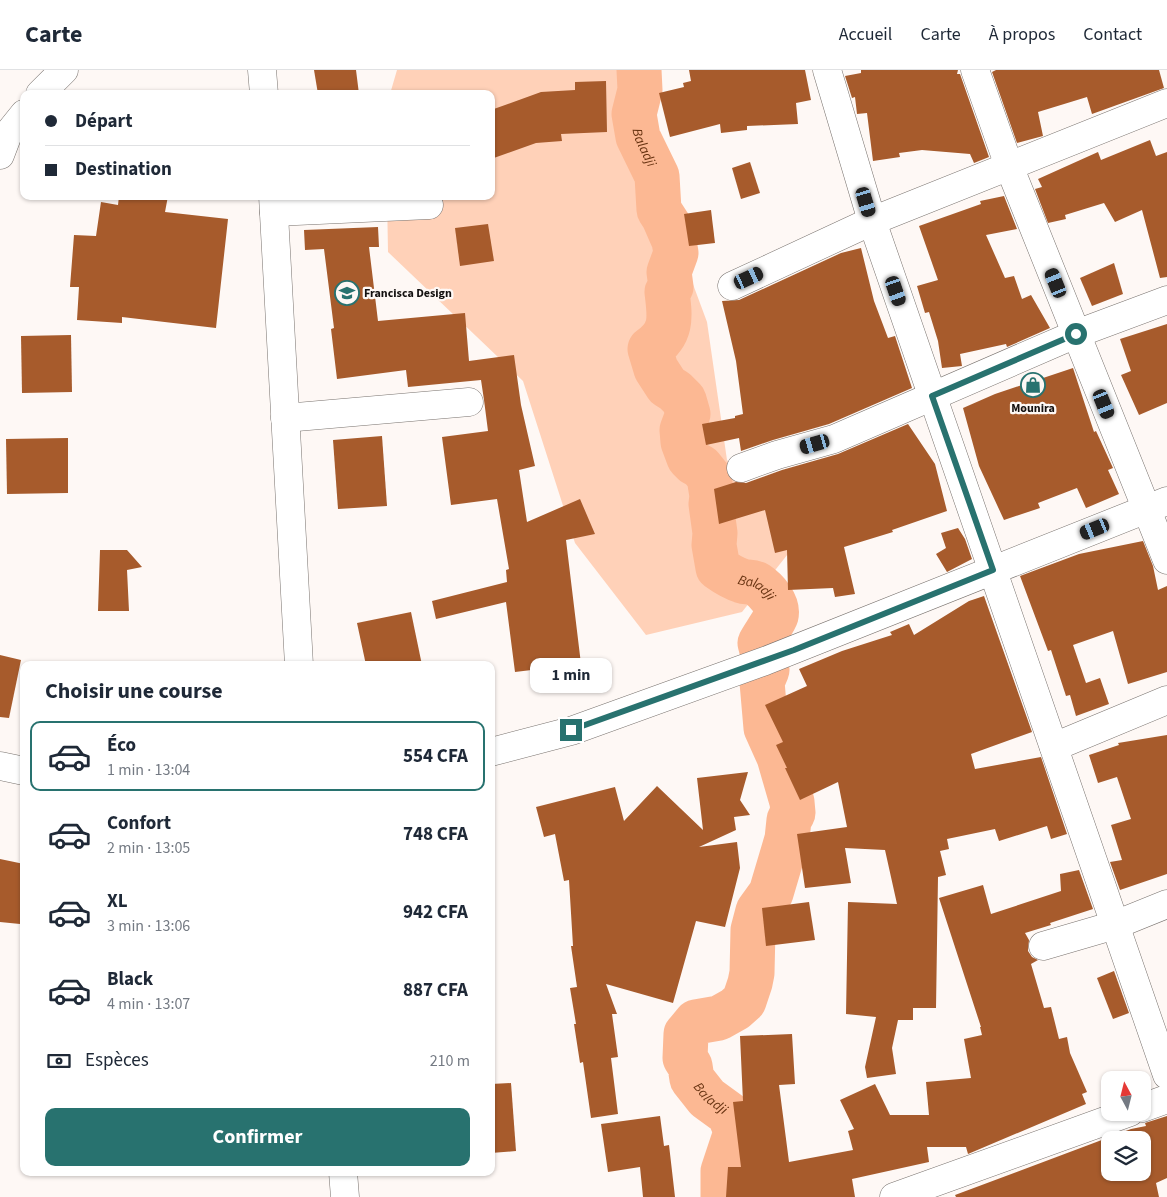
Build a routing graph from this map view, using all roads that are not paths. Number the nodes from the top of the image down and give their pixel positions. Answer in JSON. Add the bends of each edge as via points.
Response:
{"nodes":[{"id":1,"x":64,"y":70,"type":"edge"},
{"id":2,"x":262,"y":70,"type":"edge"},
{"id":3,"x":827,"y":70,"type":"edge"},
{"id":4,"x":975,"y":70,"type":"edge"},
{"id":5,"x":44,"y":90,"type":"edge"},
{"id":6,"x":264,"y":90,"type":"edge"},
{"id":7,"x":1167,"y":103,"type":"edge"},
{"id":8,"x":20,"y":119,"type":"edge"},
{"id":9,"x":0,"y":155,"type":"edge"},
{"id":10,"x":1009,"y":166,"type":"junction"},
{"id":11,"x":273,"y":204,"type":"edge"},
{"id":12,"x":429,"y":205,"type":"dead end"},
{"id":13,"x":872,"y":221,"type":"junction"},
{"id":14,"x":732,"y":286,"type":"dead end"},
{"id":15,"x":1167,"y":300,"type":"edge"},
{"id":16,"x":1076,"y":334,"type":"junction"},
{"id":17,"x":932,"y":396,"type":"junction"},
{"id":18,"x":469,"y":402,"type":"dead end"},
{"id":19,"x":285,"y":418,"type":"junction"},
{"id":20,"x":742,"y":468,"type":"dead end"},
{"id":21,"x":1157,"y":505,"type":"edge"},
{"id":22,"x":1167,"y":560,"type":"edge"},
{"id":23,"x":993,"y":570,"type":"junction"},
{"id":24,"x":299,"y":661,"type":"edge"},
{"id":25,"x":1167,"y":700,"type":"edge"},
{"id":26,"x":1054,"y":747,"type":"junction"},
{"id":27,"x":495,"y":751,"type":"edge"},
{"id":28,"x":0,"y":766,"type":"edge"},
{"id":29,"x":20,"y":770,"type":"edge"},
{"id":30,"x":1167,"y":904,"type":"edge"},
{"id":31,"x":1115,"y":925,"type":"junction"},
{"id":32,"x":1042,"y":946,"type":"dead end"},
{"id":33,"x":1167,"y":1075,"type":"edge"},
{"id":34,"x":1167,"y":1099,"type":"edge"},
{"id":35,"x":1151,"y":1105,"type":"edge"},
{"id":36,"x":1105,"y":1121,"type":"edge"},
{"id":37,"x":343,"y":1176,"type":"edge"},
{"id":38,"x":345,"y":1197,"type":"edge"},
{"id":39,"x":894,"y":1197,"type":"edge"}],
"edges":[{"from":1,"to":5,"type":"street"},
{"from":2,"to":6,"type":"street"},
{"from":3,"to":13,"type":"street"},
{"from":4,"to":10,"type":"street"},
{"from":7,"to":10,"type":"street"},
{"from":8,"to":9,"type":"street","via":[[8,134]]},
{"from":10,"to":13,"type":"street"},
{"from":10,"to":16,"type":"street"},
{"from":11,"to":12,"type":"street"},
{"from":11,"to":19,"type":"street"},
{"from":13,"to":14,"type":"street"},
{"from":13,"to":17,"type":"street"},
{"from":15,"to":16,"type":"street"},
{"from":16,"to":17,"type":"street"},
{"from":16,"to":21,"type":"street"},
{"from":17,"to":20,"type":"street","via":[[834,439]]},
{"from":17,"to":23,"type":"street"},
{"from":18,"to":19,"type":"street"},
{"from":19,"to":24,"type":"street"},
{"from":21,"to":22,"type":"street"},
{"from":21,"to":23,"type":"street"},
{"from":23,"to":26,"type":"street"},
{"from":23,"to":27,"type":"street","via":[[765,661],[571,730]]},
{"from":25,"to":26,"type":"street"},
{"from":26,"to":31,"type":"street"},
{"from":28,"to":29,"type":"street"},
{"from":30,"to":31,"type":"street"},
{"from":31,"to":32,"type":"street"},
{"from":31,"to":33,"type":"street"},
{"from":34,"to":35,"type":"street"},
{"from":36,"to":39,"type":"street"},
{"from":37,"to":38,"type":"street"}]}
